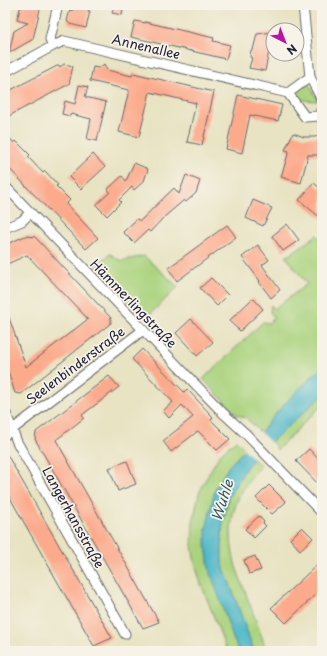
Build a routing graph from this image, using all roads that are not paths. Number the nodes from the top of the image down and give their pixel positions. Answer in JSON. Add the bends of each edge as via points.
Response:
{"nodes":[{"id":1,"x":58,"y":5,"type":"edge"},
{"id":2,"x":303,"y":5,"type":"edge"},
{"id":3,"x":53,"y":46,"type":"junction"},
{"id":4,"x":5,"y":72,"type":"edge"},
{"id":5,"x":310,"y":77,"type":"junction"},
{"id":6,"x":288,"y":92,"type":"junction"},
{"id":7,"x":322,"y":100,"type":"edge"},
{"id":8,"x":322,"y":108,"type":"edge"},
{"id":9,"x":5,"y":186,"type":"edge"},
{"id":10,"x":30,"y":213,"type":"junction"},
{"id":11,"x":5,"y":228,"type":"edge"},
{"id":12,"x":143,"y":330,"type":"junction"},
{"id":13,"x":5,"y":411,"type":"edge"},
{"id":14,"x":8,"y":433,"type":"edge"},
{"id":15,"x":322,"y":513,"type":"edge"},
{"id":16,"x":125,"y":634,"type":"dead end"}],
"edges":[{"from":1,"to":3,"type":"street","via":[[50,39]]},
{"from":2,"to":5,"type":"street"},
{"from":3,"to":4,"type":"street","name":"Annenallee"},
{"from":3,"to":6,"type":"street","name":"Annenallee","via":[[64,41]]},
{"from":5,"to":6,"type":"street"},
{"from":5,"to":7,"type":"street"},
{"from":6,"to":8,"type":"street","via":[[305,117],[319,116]]},
{"from":9,"to":10,"type":"street","name":"Hämmerlingstraße"},
{"from":10,"to":11,"type":"street","via":[[22,221]]},
{"from":10,"to":12,"type":"street","name":"Hämmerlingstraße"},
{"from":12,"to":14,"type":"street","name":"Seelenbinderstraße"},
{"from":12,"to":15,"type":"street","name":"Hämmerlingstraße"},
{"from":13,"to":14,"type":"street","name":"Langerhansstraße"},
{"from":14,"to":16,"type":"street","name":"Langerhansstraße","via":[[17,442]]}]}
